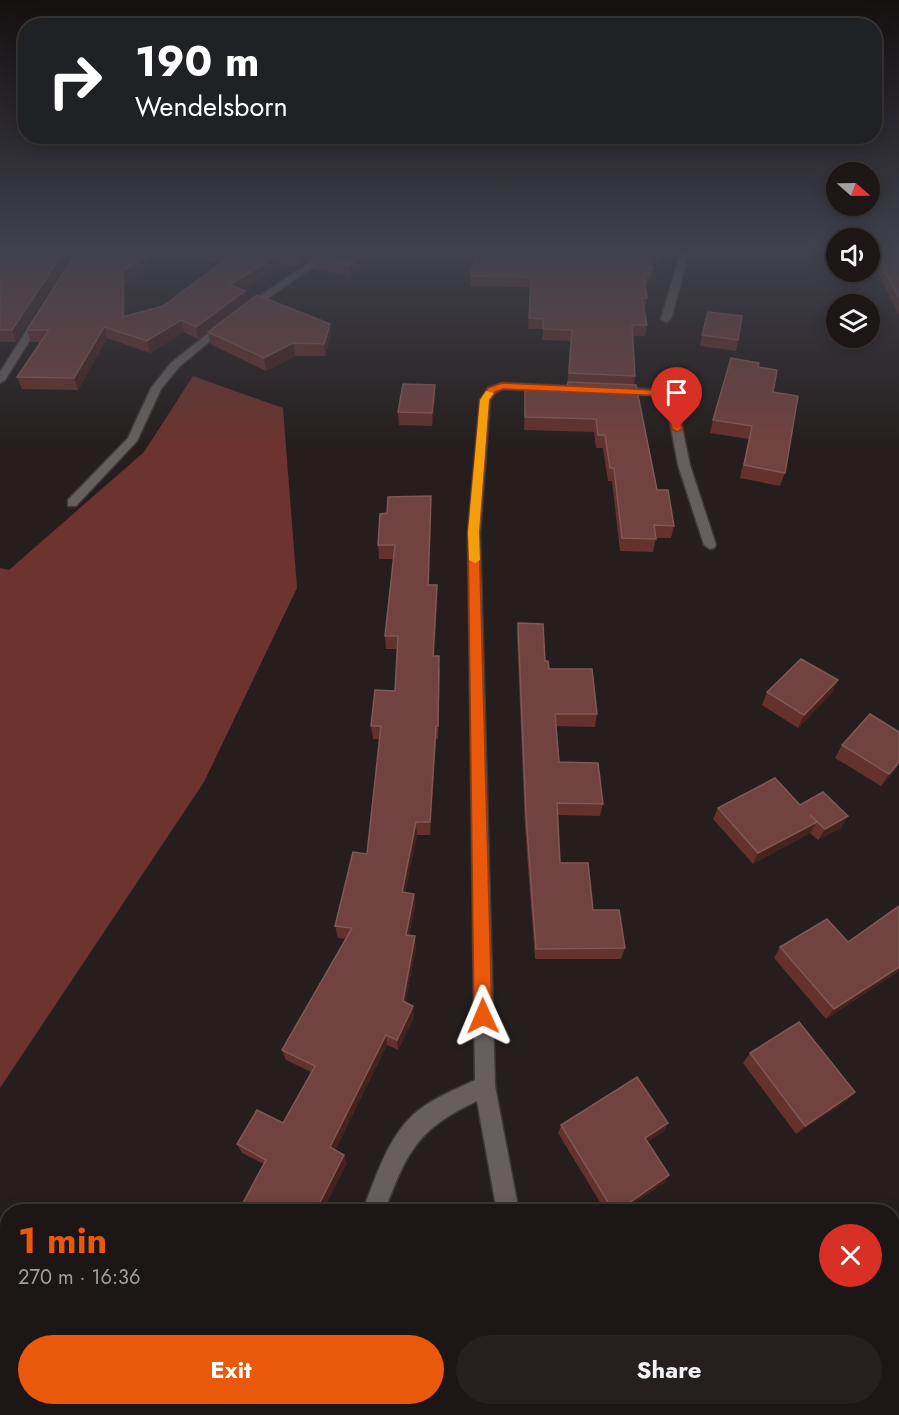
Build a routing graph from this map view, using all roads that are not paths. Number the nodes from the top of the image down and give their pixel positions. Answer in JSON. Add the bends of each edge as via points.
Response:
{"nodes":[{"id":1,"x":41,"y":314,"type":"edge"},
{"id":2,"x":239,"y":314,"type":"edge"},
{"id":3,"x":667,"y":314,"type":"edge"},
{"id":4,"x":666,"y":319,"type":"dead end"},
{"id":5,"x":0,"y":380,"type":"edge"},
{"id":6,"x":72,"y":503,"type":"dead end"},
{"id":7,"x":710,"y":545,"type":"dead end"},
{"id":8,"x":485,"y":1086,"type":"junction"},
{"id":9,"x":376,"y":1204,"type":"edge"},
{"id":10,"x":507,"y":1204,"type":"edge"}],
"edges":[{"from":1,"to":5,"type":"street"},
{"from":2,"to":6,"type":"street","via":[[175,365],[156,388],[133,439]]},
{"from":3,"to":4,"type":"street"},
{"from":7,"to":8,"type":"street","via":[[684,465],[670,393],[502,386],[492,390],[485,400],[474,532]]},
{"from":8,"to":9,"type":"street","via":[[414,1129]]},
{"from":8,"to":10,"type":"street"}]}
